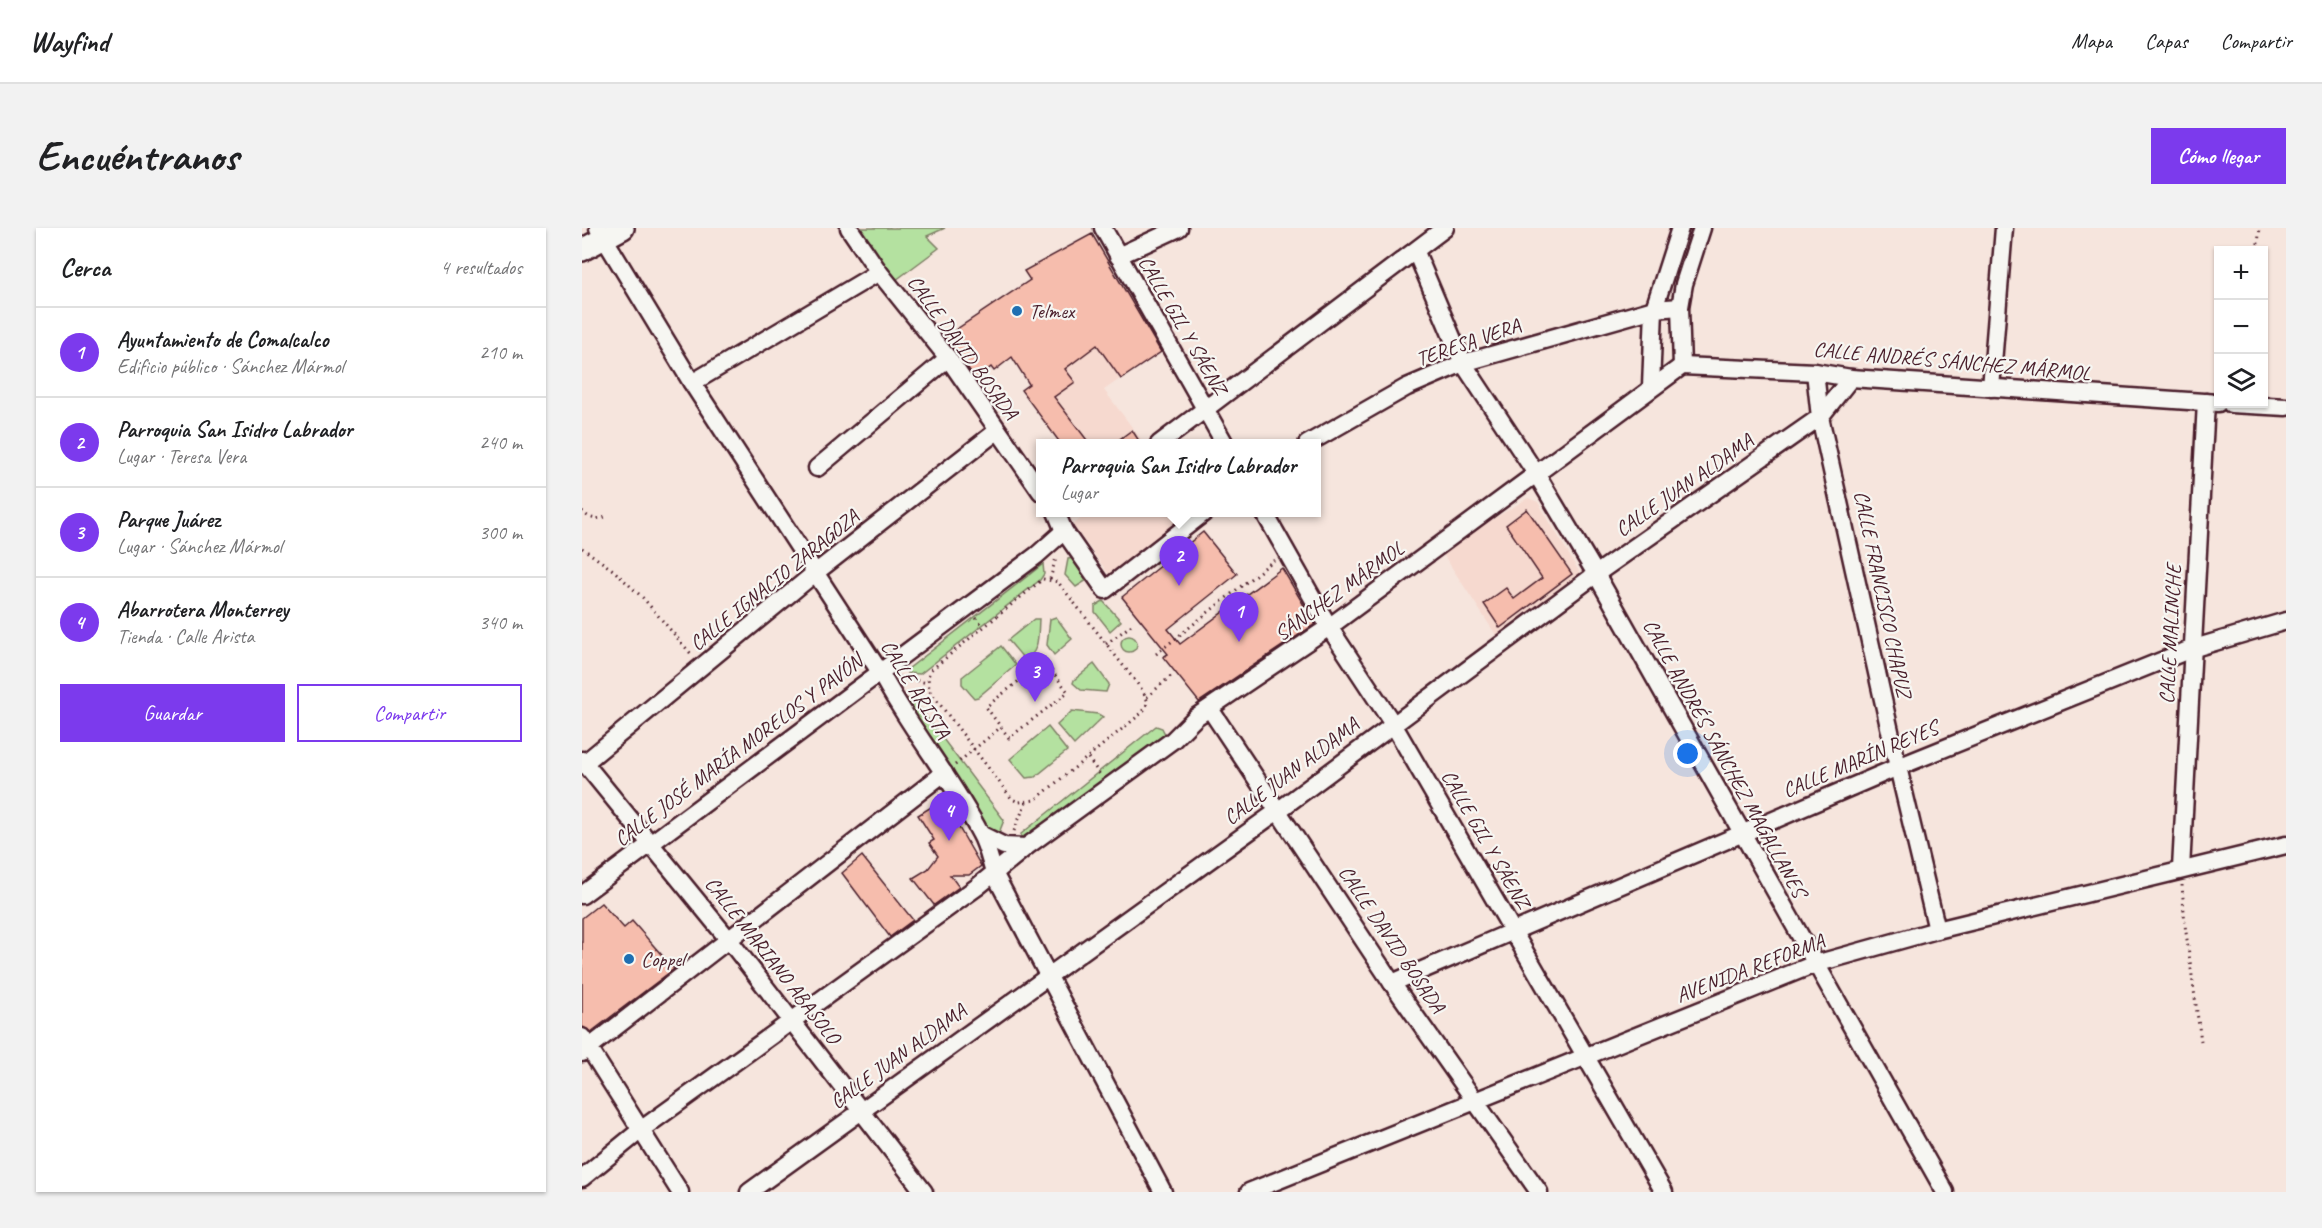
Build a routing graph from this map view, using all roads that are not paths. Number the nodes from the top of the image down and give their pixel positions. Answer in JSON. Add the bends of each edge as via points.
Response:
{"nodes":[{"id":1,"x":622,"y":228,"type":"edge"},
{"id":2,"x":849,"y":228,"type":"edge"},
{"id":3,"x":1103,"y":228,"type":"edge"},
{"id":4,"x":1179,"y":228,"type":"edge"},
{"id":5,"x":1445,"y":228,"type":"edge"},
{"id":6,"x":1680,"y":228,"type":"edge"},
{"id":7,"x":1702,"y":228,"type":"edge"},
{"id":8,"x":2004,"y":228,"type":"edge"},
{"id":9,"x":600,"y":233,"type":"edge"},
{"id":10,"x":582,"y":250,"type":"edge"},
{"id":11,"x":1416,"y":252,"type":"junction"},
{"id":12,"x":1118,"y":256,"type":"junction"},
{"id":13,"x":879,"y":272,"type":"junction"},
{"id":14,"x":1680,"y":307,"type":"junction"},
{"id":15,"x":1654,"y":309,"type":"junction"},
{"id":16,"x":948,"y":358,"type":"junction"},
{"id":17,"x":1463,"y":363,"type":"junction"},
{"id":18,"x":1682,"y":366,"type":"junction"},
{"id":19,"x":1815,"y":372,"type":"junction"},
{"id":20,"x":1851,"y":378,"type":"junction"},
{"id":21,"x":692,"y":383,"type":"junction"},
{"id":22,"x":1651,"y":387,"type":"junction"},
{"id":23,"x":1991,"y":388,"type":"junction"},
{"id":24,"x":2212,"y":403,"type":"edge"},
{"id":25,"x":2268,"y":406,"type":"edge"},
{"id":26,"x":2286,"y":407,"type":"edge"},
{"id":27,"x":1205,"y":409,"type":"junction"},
{"id":28,"x":1820,"y":417,"type":"junction"},
{"id":29,"x":997,"y":431,"type":"junction"},
{"id":30,"x":1166,"y":439,"type":"edge"},
{"id":31,"x":1222,"y":439,"type":"edge"},
{"id":32,"x":1316,"y":439,"type":"edge"},
{"id":33,"x":817,"y":468,"type":"dead end"},
{"id":34,"x":1537,"y":475,"type":"junction"},
{"id":35,"x":1036,"y":485,"type":"edge"},
{"id":36,"x":1200,"y":517,"type":"edge"},
{"id":37,"x":1266,"y":517,"type":"edge"},
{"id":38,"x":1062,"y":519,"type":"edge"},
{"id":39,"x":815,"y":573,"type":"junction"},
{"id":40,"x":1596,"y":574,"type":"junction"},
{"id":41,"x":2286,"y":621,"type":"edge"},
{"id":42,"x":1329,"y":627,"type":"junction"},
{"id":43,"x":2191,"y":649,"type":"junction"},
{"id":44,"x":880,"y":672,"type":"junction"},
{"id":45,"x":1210,"y":709,"type":"junction"},
{"id":46,"x":1393,"y":724,"type":"junction"},
{"id":47,"x":583,"y":763,"type":"edge"},
{"id":48,"x":1898,"y":767,"type":"junction"},
{"id":49,"x":944,"y":773,"type":"junction"},
{"id":50,"x":1279,"y":810,"type":"junction"},
{"id":51,"x":1741,"y":834,"type":"junction"},
{"id":52,"x":982,"y":835,"type":"junction"},
{"id":53,"x":651,"y":843,"type":"junction"},
{"id":54,"x":2286,"y":845,"type":"edge"},
{"id":55,"x":1026,"y":847,"type":"junction"},
{"id":56,"x":2181,"y":869,"type":"junction"},
{"id":57,"x":994,"y":873,"type":"junction"},
{"id":58,"x":582,"y":895,"type":"edge"},
{"id":59,"x":1513,"y":929,"type":"junction"},
{"id":60,"x":1937,"y":930,"type":"junction"},
{"id":61,"x":729,"y":940,"type":"junction"},
{"id":62,"x":1815,"y":964,"type":"junction"},
{"id":63,"x":1048,"y":974,"type":"junction"},
{"id":64,"x":1392,"y":983,"type":"junction"},
{"id":65,"x":793,"y":1022,"type":"junction"},
{"id":66,"x":585,"y":1046,"type":"edge"},
{"id":67,"x":1586,"y":1058,"type":"junction"},
{"id":68,"x":1476,"y":1101,"type":"junction"},
{"id":69,"x":862,"y":1111,"type":"junction"},
{"id":70,"x":642,"y":1129,"type":"junction"},
{"id":71,"x":582,"y":1178,"type":"edge"},
{"id":72,"x":680,"y":1192,"type":"edge"},
{"id":73,"x":749,"y":1192,"type":"edge"},
{"id":74,"x":924,"y":1192,"type":"edge"},
{"id":75,"x":1163,"y":1192,"type":"edge"},
{"id":76,"x":1249,"y":1192,"type":"edge"},
{"id":77,"x":1539,"y":1192,"type":"edge"},
{"id":78,"x":1664,"y":1192,"type":"edge"},
{"id":79,"x":1945,"y":1192,"type":"edge"}],
"edges":[{"from":1,"to":9,"type":"main road"},
{"from":2,"to":13,"type":"street","name":"CALLE DAVID BOSADA"},
{"from":3,"to":12,"type":"street","name":"CALLE GIL Y SÁENZ"},
{"from":4,"to":12,"type":"street"},
{"from":5,"to":11,"type":"street"},
{"from":6,"to":15,"type":"street"},
{"from":7,"to":14,"type":"street"},
{"from":8,"to":23,"type":"street"},
{"from":9,"to":10,"type":"main road"},
{"from":9,"to":21,"type":"street","name":"CALLE ARISTA"},
{"from":11,"to":17,"type":"street","name":"CALLE ANDRÉS SÁNCHEZ MAGALLANES"},
{"from":11,"to":27,"type":"street"},
{"from":12,"to":27,"type":"street","name":"CALLE GIL Y SÁENZ"},
{"from":13,"to":16,"type":"street","name":"CALLE DAVID BOSADA"},
{"from":13,"to":21,"type":"street"},
{"from":14,"to":15,"type":"street","name":"TERESA VERA"},
{"from":14,"to":18,"type":"street"},
{"from":15,"to":17,"type":"street","name":"TERESA VERA"},
{"from":15,"to":22,"type":"street"},
{"from":16,"to":29,"type":"street","name":"CALLE DAVID BOSADA"},
{"from":16,"to":33,"type":"street"},
{"from":17,"to":32,"type":"street","name":"TERESA VERA","via":[[1407,387]]},
{"from":17,"to":34,"type":"street","name":"CALLE ANDRÉS SÁNCHEZ MAGALLANES"},
{"from":18,"to":19,"type":"street","name":"CALLE ANDRÉS SÁNCHEZ MÁRMOL"},
{"from":18,"to":22,"type":"street","name":"SÁNCHEZ MÁRMOL"},
{"from":19,"to":20,"type":"street","name":"CALLE ANDRÉS SÁNCHEZ MÁRMOL"},
{"from":19,"to":28,"type":"street","name":"CALLE FRANCISCO CHAPUZ"},
{"from":20,"to":23,"type":"street","name":"CALLE ANDRÉS SÁNCHEZ MÁRMOL"},
{"from":20,"to":28,"type":"street","name":"CALLE JUAN ALDAMA"},
{"from":21,"to":39,"type":"street","name":"CALLE ARISTA"},
{"from":22,"to":34,"type":"street","name":"SÁNCHEZ MÁRMOL"},
{"from":23,"to":24,"type":"street","name":"CALLE ANDRÉS SÁNCHEZ MÁRMOL"},
{"from":24,"to":43,"type":"street","name":"CALLE MALINCHE"},
{"from":25,"to":26,"type":"street"},
{"from":27,"to":30,"type":"street"},
{"from":27,"to":31,"type":"street","name":"CALLE GIL Y SÁENZ"},
{"from":28,"to":40,"type":"street","name":"CALLE JUAN ALDAMA"},
{"from":28,"to":48,"type":"street","name":"CALLE FRANCISCO CHAPUZ"},
{"from":29,"to":35,"type":"street","name":"CALLE DAVID BOSADA"},
{"from":29,"to":39,"type":"street","name":"CALLE IGNACIO ZARAGOZA"},
{"from":34,"to":40,"type":"street","name":"CALLE ANDRÉS SÁNCHEZ MAGALLANES"},
{"from":34,"to":42,"type":"street","name":"SÁNCHEZ MÁRMOL"},
{"from":36,"to":38,"type":"street","via":[[1106,589]]},
{"from":37,"to":42,"type":"street","name":"CALLE GIL Y SÁENZ"},
{"from":38,"to":44,"type":"street","name":"CALLE JOSÉ MARÍA MORELOS Y PAVÓN","via":[[1028,562]]},
{"from":39,"to":44,"type":"street","name":"CALLE ARISTA"},
{"from":39,"to":47,"type":"street","name":"CALLE IGNACIO ZARAGOZA"},
{"from":40,"to":46,"type":"street","name":"CALLE JUAN ALDAMA"},
{"from":40,"to":51,"type":"street","name":"CALLE ANDRÉS SÁNCHEZ MAGALLANES"},
{"from":41,"to":43,"type":"street","name":"CALLE MARÍN REYES"},
{"from":42,"to":45,"type":"street","name":"SÁNCHEZ MÁRMOL"},
{"from":42,"to":46,"type":"street","name":"CALLE GIL Y SÁENZ"},
{"from":43,"to":48,"type":"street","name":"CALLE MARÍN REYES"},
{"from":43,"to":56,"type":"street","name":"CALLE MALINCHE"},
{"from":44,"to":49,"type":"street","name":"CALLE ARISTA"},
{"from":44,"to":53,"type":"street","name":"CALLE JOSÉ MARÍA MORELOS Y PAVÓN"},
{"from":45,"to":50,"type":"street","name":"CALLE DAVID BOSADA"},
{"from":45,"to":55,"type":"street","name":"SÁNCHEZ MÁRMOL"},
{"from":46,"to":50,"type":"street","name":"CALLE JUAN ALDAMA"},
{"from":46,"to":59,"type":"street","name":"CALLE GIL Y SÁENZ"},
{"from":47,"to":53,"type":"street","name":"CALLE MARIANO ABASOLO"},
{"from":48,"to":51,"type":"street","name":"CALLE MARÍN REYES"},
{"from":48,"to":60,"type":"street","name":"CALLE FRANCISCO CHAPUZ"},
{"from":49,"to":52,"type":"street","name":"CALLE ARISTA"},
{"from":49,"to":61,"type":"street"},
{"from":50,"to":63,"type":"street","name":"CALLE JUAN ALDAMA"},
{"from":50,"to":64,"type":"street","name":"CALLE DAVID BOSADA"},
{"from":51,"to":59,"type":"street","name":"CALLE MARÍN REYES"},
{"from":51,"to":62,"type":"street","name":"CALLE ANDRÉS SÁNCHEZ MAGALLANES"},
{"from":52,"to":55,"type":"street","via":[[1008,847]]},
{"from":52,"to":57,"type":"street","name":"CALLE ARISTA"},
{"from":53,"to":58,"type":"street","name":"CALLE JOSÉ MARÍA MORELOS Y PAVÓN"},
{"from":53,"to":61,"type":"street","name":"CALLE MARIANO ABASOLO"},
{"from":54,"to":56,"type":"street","name":"AVENIDA REFORMA"},
{"from":55,"to":57,"type":"street","name":"SÁNCHEZ MÁRMOL"},
{"from":56,"to":60,"type":"street","name":"AVENIDA REFORMA"},
{"from":57,"to":63,"type":"street","name":"CALLE ARISTA"},
{"from":57,"to":65,"type":"street","name":"SÁNCHEZ MÁRMOL"},
{"from":59,"to":64,"type":"street","name":"CALLE MARÍN REYES"},
{"from":59,"to":67,"type":"street","name":"CALLE GIL Y SÁENZ"},
{"from":60,"to":62,"type":"street","name":"AVENIDA REFORMA"},
{"from":61,"to":65,"type":"street","name":"CALLE MARIANO ABASOLO"},
{"from":61,"to":66,"type":"street"},
{"from":62,"to":67,"type":"street","name":"AVENIDA REFORMA"},
{"from":62,"to":79,"type":"street","name":"CALLE ANDRÉS SÁNCHEZ MAGALLANES"},
{"from":63,"to":69,"type":"street","name":"CALLE JUAN ALDAMA"},
{"from":63,"to":75,"type":"street","name":"CALLE ARISTA"},
{"from":64,"to":68,"type":"street","name":"CALLE DAVID BOSADA"},
{"from":65,"to":69,"type":"street","name":"CALLE MARIANO ABASOLO"},
{"from":65,"to":70,"type":"street","name":"SÁNCHEZ MÁRMOL"},
{"from":66,"to":70,"type":"street"},
{"from":67,"to":68,"type":"street","name":"AVENIDA REFORMA"},
{"from":67,"to":78,"type":"street","name":"CALLE GIL Y SÁENZ"},
{"from":68,"to":76,"type":"street","name":"AVENIDA REFORMA"},
{"from":68,"to":77,"type":"street","name":"CALLE DAVID BOSADA"},
{"from":69,"to":73,"type":"street","name":"CALLE JUAN ALDAMA"},
{"from":69,"to":74,"type":"street","name":"CALLE MARIANO ABASOLO"},
{"from":70,"to":71,"type":"street","name":"SÁNCHEZ MÁRMOL"},
{"from":70,"to":72,"type":"street"}]}
